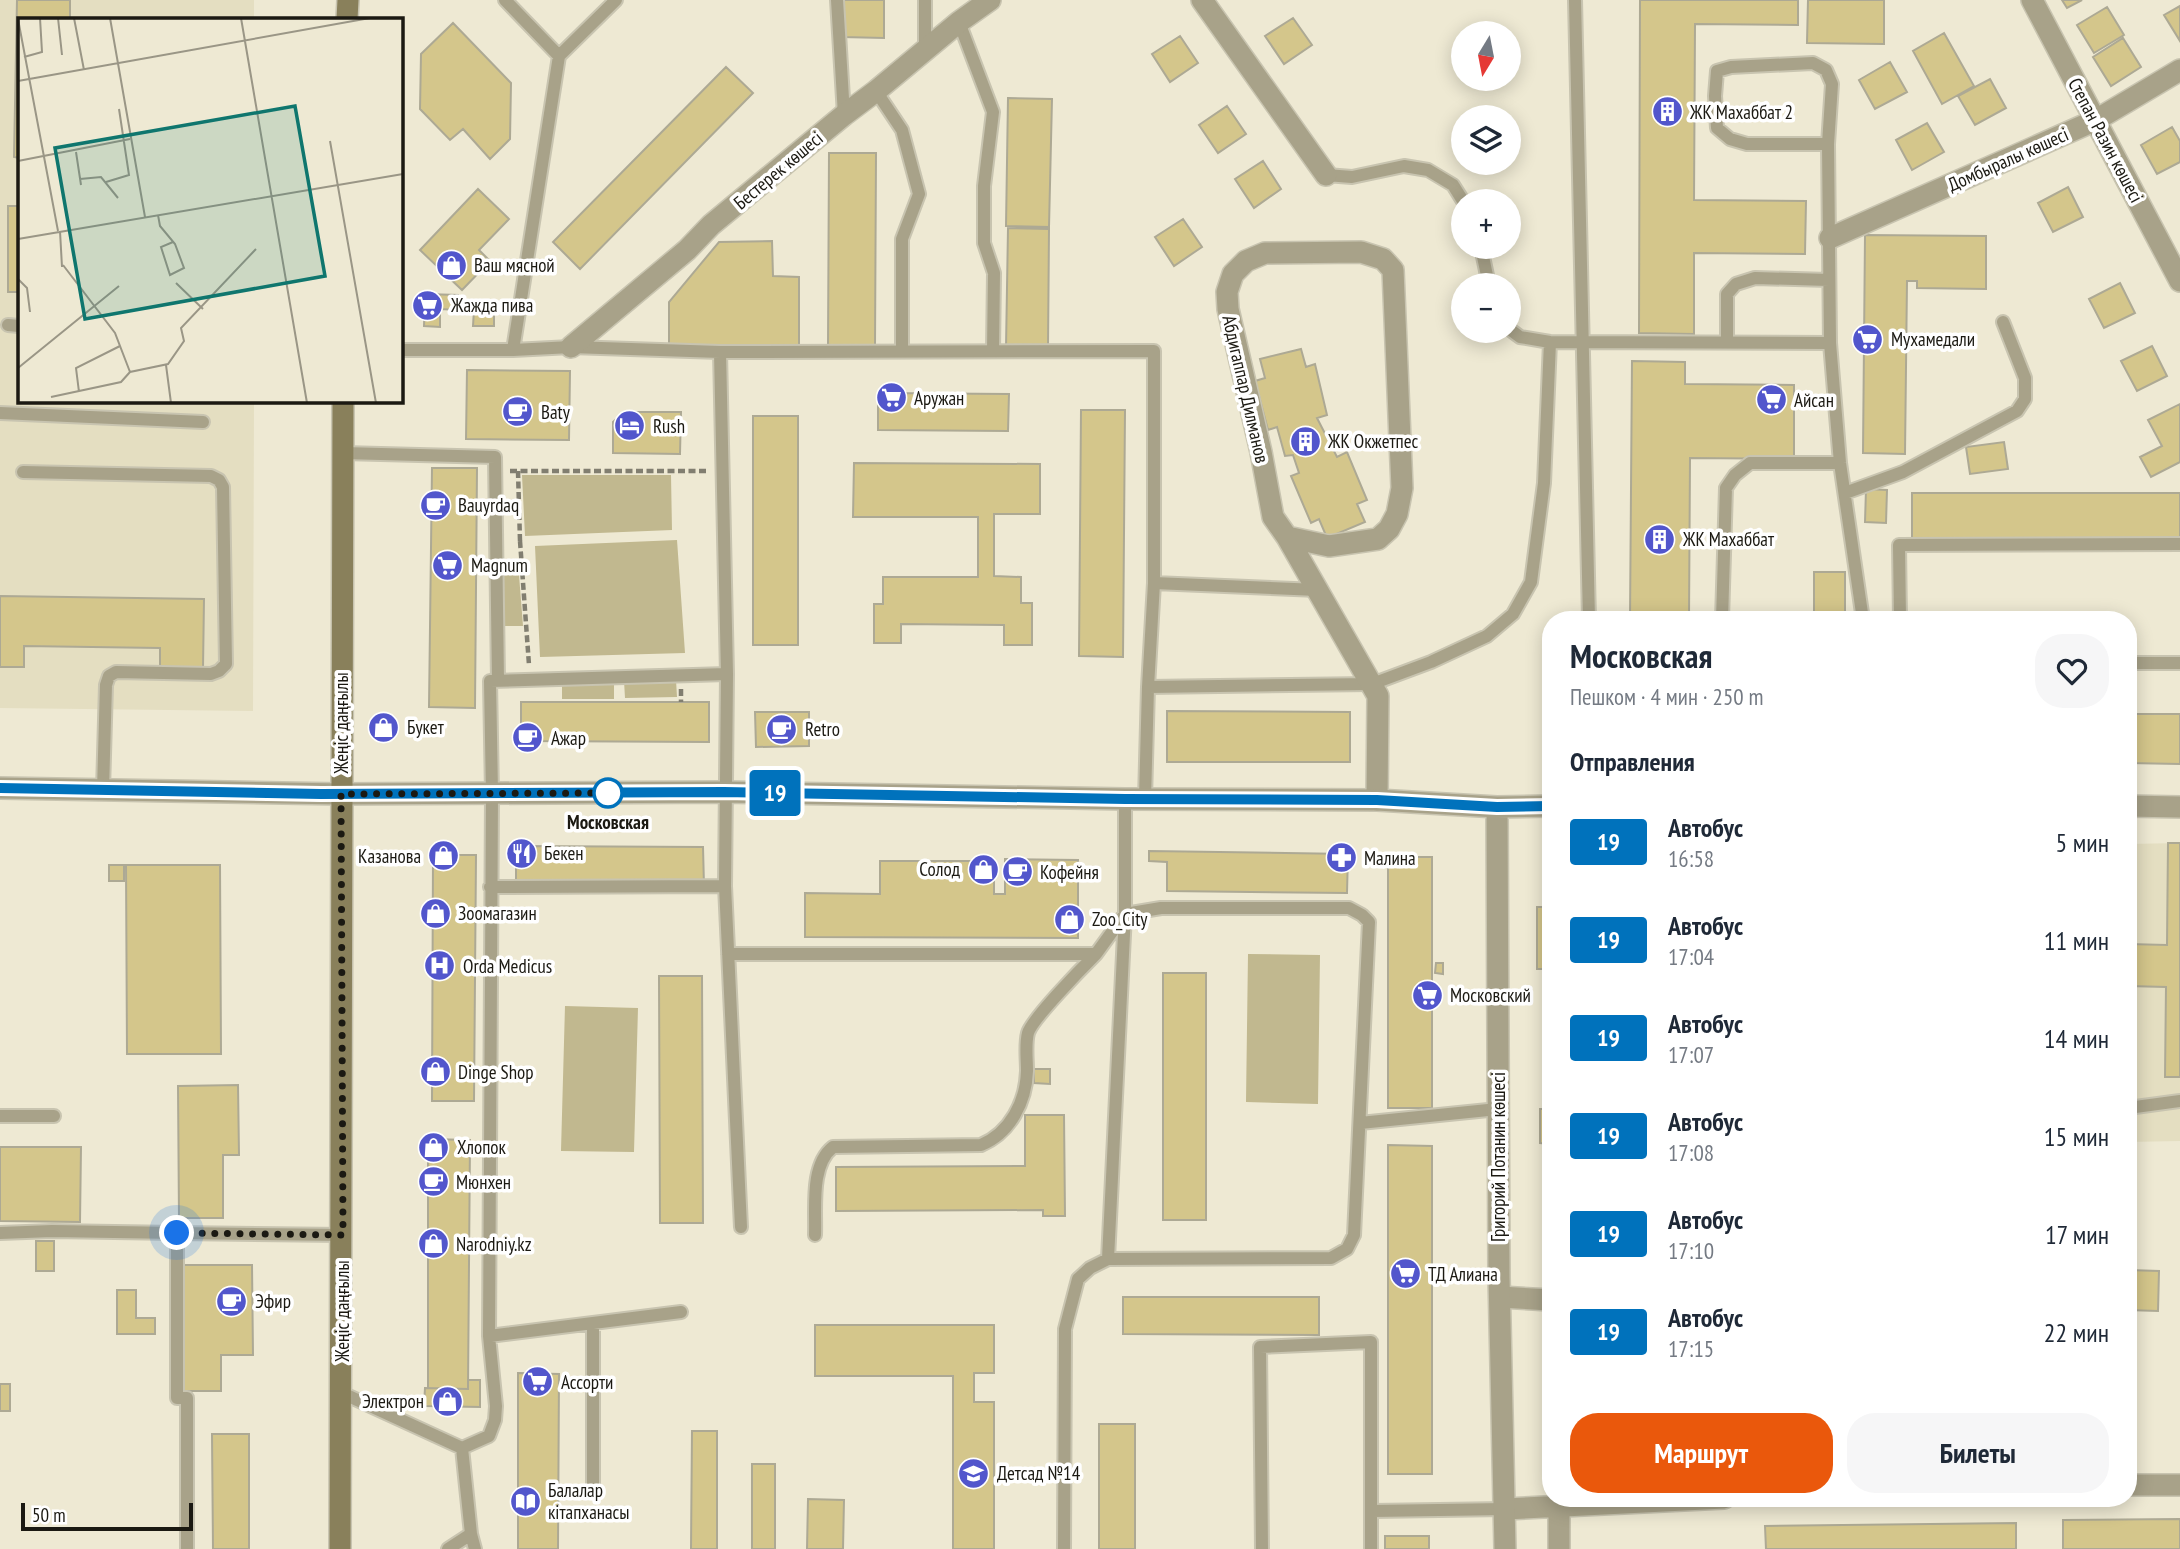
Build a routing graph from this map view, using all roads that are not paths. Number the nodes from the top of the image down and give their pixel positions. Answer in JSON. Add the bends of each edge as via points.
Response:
{"nodes":[{"id":1,"x":348,"y":0,"type":"edge"},
{"id":2,"x":505,"y":0,"type":"edge"},
{"id":3,"x":617,"y":0,"type":"edge"},
{"id":4,"x":837,"y":0,"type":"edge"},
{"id":5,"x":925,"y":0,"type":"edge"},
{"id":6,"x":990,"y":0,"type":"edge"},
{"id":7,"x":1202,"y":0,"type":"edge"},
{"id":8,"x":1575,"y":0,"type":"edge"},
{"id":9,"x":2032,"y":0,"type":"edge"},
{"id":10,"x":347,"y":18,"type":"edge"},
{"id":11,"x":959,"y":22,"type":"junction"},
{"id":12,"x":925,"y":51,"type":"junction"},
{"id":13,"x":559,"y":57,"type":"junction"},
{"id":14,"x":2180,"y":70,"type":"edge"},
{"id":15,"x":876,"y":91,"type":"junction"},
{"id":16,"x":844,"y":115,"type":"junction"},
{"id":17,"x":2096,"y":120,"type":"junction"},
{"id":18,"x":1828,"y":144,"type":"junction"},
{"id":19,"x":1326,"y":175,"type":"joint"},
{"id":20,"x":1456,"y":189,"type":"edge"},
{"id":21,"x":1830,"y":238,"type":"junction"},
{"id":22,"x":1829,"y":280,"type":"junction"},
{"id":23,"x":2180,"y":281,"type":"edge"},
{"id":24,"x":2003,"y":322,"type":"dead end"},
{"id":25,"x":1521,"y":337,"type":"edge"},
{"id":26,"x":1583,"y":341,"type":"junction"},
{"id":27,"x":1550,"y":342,"type":"junction"},
{"id":28,"x":1727,"y":342,"type":"junction"},
{"id":29,"x":1830,"y":343,"type":"junction"},
{"id":30,"x":571,"y":347,"type":"junction"},
{"id":31,"x":513,"y":350,"type":"junction"},
{"id":32,"x":402,"y":351,"type":"edge"},
{"id":33,"x":902,"y":351,"type":"junction"},
{"id":34,"x":993,"y":351,"type":"junction"},
{"id":35,"x":720,"y":352,"type":"junction"},
{"id":36,"x":343,"y":402,"type":"edge"},
{"id":37,"x":0,"y":413,"type":"edge"},
{"id":38,"x":203,"y":422,"type":"dead end"},
{"id":39,"x":343,"y":453,"type":"junction"},
{"id":40,"x":1840,"y":463,"type":"junction"},
{"id":41,"x":23,"y":472,"type":"dead end"},
{"id":42,"x":1845,"y":493,"type":"junction"},
{"id":43,"x":1287,"y":537,"type":"junction"},
{"id":44,"x":2180,"y":544,"type":"edge"},
{"id":45,"x":1154,"y":583,"type":"junction"},
{"id":46,"x":1318,"y":590,"type":"junction"},
{"id":47,"x":1589,"y":611,"type":"edge"},
{"id":48,"x":1722,"y":611,"type":"edge"},
{"id":49,"x":1862,"y":611,"type":"edge"},
{"id":50,"x":1900,"y":611,"type":"edge"},
{"id":51,"x":2137,"y":663,"type":"edge"},
{"id":52,"x":2180,"y":663,"type":"edge"},
{"id":53,"x":727,"y":674,"type":"junction"},
{"id":54,"x":498,"y":681,"type":"junction"},
{"id":55,"x":1372,"y":684,"type":"junction"},
{"id":56,"x":1148,"y":687,"type":"junction"},
{"id":57,"x":0,"y":788,"type":"edge"},
{"id":58,"x":103,"y":790,"type":"junction"},
{"id":59,"x":724,"y":792,"type":"junction"},
{"id":60,"x":341,"y":794,"type":"junction"},
{"id":61,"x":492,"y":794,"type":"junction"},
{"id":62,"x":1135,"y":799,"type":"junction"},
{"id":63,"x":1377,"y":800,"type":"junction"},
{"id":64,"x":1542,"y":806,"type":"edge"},
{"id":65,"x":2137,"y":806,"type":"edge"},
{"id":66,"x":1497,"y":807,"type":"junction"},
{"id":67,"x":2180,"y":807,"type":"edge"},
{"id":68,"x":725,"y":886,"type":"junction"},
{"id":69,"x":490,"y":887,"type":"junction"},
{"id":70,"x":1125,"y":914,"type":"junction"},
{"id":71,"x":728,"y":954,"type":"junction"},
{"id":72,"x":1096,"y":954,"type":"junction"},
{"id":73,"x":2180,"y":1101,"type":"edge"},
{"id":74,"x":2137,"y":1107,"type":"edge"},
{"id":75,"x":1498,"y":1109,"type":"junction"},
{"id":76,"x":0,"y":1116,"type":"edge"},
{"id":77,"x":54,"y":1116,"type":"dead end"},
{"id":78,"x":1360,"y":1124,"type":"junction"},
{"id":79,"x":741,"y":1227,"type":"dead end"},
{"id":80,"x":0,"y":1233,"type":"edge"},
{"id":81,"x":177,"y":1233,"type":"junction"},
{"id":82,"x":343,"y":1235,"type":"junction"},
{"id":83,"x":815,"y":1235,"type":"dead end"},
{"id":84,"x":1108,"y":1259,"type":"junction"},
{"id":85,"x":1500,"y":1297,"type":"junction"},
{"id":86,"x":1542,"y":1300,"type":"edge"},
{"id":87,"x":681,"y":1312,"type":"dead end"},
{"id":88,"x":593,"y":1323,"type":"junction"},
{"id":89,"x":489,"y":1336,"type":"junction"},
{"id":90,"x":342,"y":1392,"type":"junction"},
{"id":91,"x":462,"y":1448,"type":"junction"},
{"id":92,"x":2137,"y":1485,"type":"edge"},
{"id":93,"x":2180,"y":1485,"type":"edge"},
{"id":94,"x":593,"y":1489,"type":"dead end"},
{"id":95,"x":1542,"y":1504,"type":"edge"},
{"id":96,"x":1559,"y":1507,"type":"edge"},
{"id":97,"x":1506,"y":1509,"type":"junction"},
{"id":98,"x":1372,"y":1511,"type":"junction"},
{"id":99,"x":471,"y":1534,"type":"junction"},
{"id":100,"x":187,"y":1549,"type":"edge"},
{"id":101,"x":340,"y":1549,"type":"edge"},
{"id":102,"x":448,"y":1549,"type":"edge"},
{"id":103,"x":474,"y":1549,"type":"edge"},
{"id":104,"x":1064,"y":1549,"type":"edge"},
{"id":105,"x":1262,"y":1549,"type":"edge"},
{"id":106,"x":1371,"y":1549,"type":"edge"},
{"id":107,"x":1506,"y":1549,"type":"edge"},
{"id":108,"x":1559,"y":1549,"type":"edge"}],
"edges":[{"from":1,"to":10,"type":"main road"},
{"from":2,"to":13,"type":"lane"},
{"from":3,"to":13,"type":"lane"},
{"from":4,"to":16,"type":"lane"},
{"from":5,"to":12,"type":"lane"},
{"from":6,"to":11,"type":"street","name":"Бестерек көшесі"},
{"from":7,"to":19,"type":"street"},
{"from":8,"to":26,"type":"lane"},
{"from":9,"to":17,"type":"street","name":"Степан Разин көшесі"},
{"from":11,"to":12,"type":"street","name":"Бестерек көшесі"},
{"from":11,"to":34,"type":"lane","via":[[993,112],[984,186],[984,243],[994,273]]},
{"from":12,"to":15,"type":"street","name":"Бестерек көшесі"},
{"from":13,"to":31,"type":"lane"},
{"from":14,"to":17,"type":"street","name":"Домбыралы көшесі"},
{"from":15,"to":16,"type":"street","name":"Бестерек көшесі"},
{"from":15,"to":33,"type":"lane","via":[[902,130],[919,194],[902,239]]},
{"from":16,"to":30,"type":"street","name":"Бестерек көшесі"},
{"from":17,"to":21,"type":"street","name":"Домбыралы көшесі"},
{"from":17,"to":23,"type":"street","name":"Степан Разин көшесі"},
{"from":18,"to":18,"type":"lane","via":[[1832,84],[1826,69],[1813,63],[1717,71],[1717,128],[1730,139],[1747,144]]},
{"from":18,"to":21,"type":"lane"},
{"from":19,"to":20,"type":"lane","via":[[1352,177],[1404,166],[1427,170]]},
{"from":21,"to":22,"type":"lane"},
{"from":22,"to":28,"type":"lane","via":[[1755,278],[1736,284],[1727,294]]},
{"from":22,"to":29,"type":"lane"},
{"from":24,"to":42,"type":"lane","via":[[2025,378],[2025,399],[2017,411],[1903,471]]},
{"from":25,"to":27,"type":"lane"},
{"from":26,"to":27,"type":"lane"},
{"from":26,"to":28,"type":"lane"},
{"from":26,"to":47,"type":"lane"},
{"from":27,"to":55,"type":"lane","via":[[1544,483],[1531,582],[1513,614],[1487,636]]},
{"from":28,"to":29,"type":"lane"},
{"from":29,"to":40,"type":"lane"},
{"from":30,"to":31,"type":"lane"},
{"from":30,"to":35,"type":"lane"},
{"from":31,"to":32,"type":"lane"},
{"from":33,"to":34,"type":"lane"},
{"from":33,"to":35,"type":"lane"},
{"from":34,"to":45,"type":"lane","via":[[1154,351]]},
{"from":35,"to":53,"type":"lane"},
{"from":36,"to":39,"type":"main road","name":"Жеңіс даңғылы"},
{"from":37,"to":38,"type":"lane"},
{"from":39,"to":54,"type":"lane","via":[[495,457]]},
{"from":39,"to":60,"type":"main road","name":"Жеңіс даңғылы"},
{"from":40,"to":42,"type":"lane"},
{"from":40,"to":48,"type":"lane","via":[[1751,463],[1735,475],[1726,488]]},
{"from":41,"to":58,"type":"lane","via":[[211,476],[223,487],[226,664],[211,674],[116,672],[109,676]]},
{"from":42,"to":49,"type":"lane"},
{"from":43,"to":43,"type":"street","name":"Абдигаппар Дилманов","via":[[1273,517],[1227,292],[1239,267],[1265,253],[1362,252],[1383,259],[1394,270],[1402,488],[1397,514],[1378,539],[1329,546]]},
{"from":43,"to":46,"type":"street"},
{"from":44,"to":50,"type":"lane","via":[[1899,545]]},
{"from":45,"to":46,"type":"lane"},
{"from":45,"to":56,"type":"lane"},
{"from":46,"to":55,"type":"street"},
{"from":51,"to":52,"type":"lane"},
{"from":53,"to":54,"type":"lane"},
{"from":53,"to":59,"type":"lane"},
{"from":54,"to":61,"type":"lane","via":[[490,681]]},
{"from":55,"to":56,"type":"lane"},
{"from":55,"to":63,"type":"street","via":[[1378,696]]},
{"from":56,"to":62,"type":"lane"},
{"from":57,"to":58,"type":"street"},
{"from":58,"to":60,"type":"street"},
{"from":59,"to":61,"type":"street"},
{"from":59,"to":62,"type":"street"},
{"from":59,"to":68,"type":"lane"},
{"from":60,"to":61,"type":"street"},
{"from":60,"to":82,"type":"main road","name":"Жеңіс даңғылы"},
{"from":61,"to":69,"type":"lane"},
{"from":62,"to":63,"type":"street"},
{"from":62,"to":70,"type":"lane"},
{"from":63,"to":66,"type":"street"},
{"from":64,"to":66,"type":"street"},
{"from":65,"to":67,"type":"street"},
{"from":66,"to":75,"type":"street","name":"Григорий Потанин көшесі"},
{"from":68,"to":69,"type":"lane"},
{"from":68,"to":71,"type":"lane"},
{"from":69,"to":89,"type":"lane"},
{"from":70,"to":72,"type":"lane"},
{"from":70,"to":78,"type":"lane","via":[[1161,908],[1349,908],[1362,915],[1369,922]]},
{"from":70,"to":84,"type":"lane"},
{"from":71,"to":72,"type":"lane"},
{"from":71,"to":79,"type":"lane"},
{"from":72,"to":83,"type":"lane","via":[[1028,1032],[1025,1087],[1008,1125],[981,1145],[833,1147],[825,1152],[818,1172]]},
{"from":73,"to":74,"type":"lane"},
{"from":75,"to":78,"type":"lane"},
{"from":75,"to":85,"type":"street","name":"Григорий Потанин көшесі"},
{"from":76,"to":77,"type":"lane"},
{"from":78,"to":84,"type":"lane","via":[[1354,1236],[1347,1249],[1331,1258]]},
{"from":80,"to":81,"type":"lane"},
{"from":81,"to":82,"type":"lane"},
{"from":81,"to":100,"type":"lane","via":[[177,1398],[187,1398]]},
{"from":82,"to":90,"type":"main road","name":"Жеңіс даңғылы"},
{"from":84,"to":104,"type":"lane","via":[[1078,1279],[1065,1329]]},
{"from":85,"to":86,"type":"street"},
{"from":85,"to":97,"type":"street","name":"Григорий Потанин көшесі"},
{"from":87,"to":88,"type":"lane"},
{"from":88,"to":89,"type":"lane"},
{"from":88,"to":94,"type":"lane"},
{"from":89,"to":91,"type":"lane","via":[[495,1420],[488,1436]]},
{"from":90,"to":91,"type":"lane"},
{"from":90,"to":101,"type":"main road","name":"Жеңіс даңғылы"},
{"from":91,"to":99,"type":"lane"},
{"from":92,"to":93,"type":"street"},
{"from":95,"to":97,"type":"street"},
{"from":96,"to":108,"type":"street"},
{"from":97,"to":98,"type":"lane"},
{"from":97,"to":107,"type":"street","name":"Григорий Потанин көшесі"},
{"from":98,"to":105,"type":"lane","via":[[1371,1342],[1260,1347]]},
{"from":98,"to":106,"type":"lane"},
{"from":99,"to":102,"type":"lane"},
{"from":99,"to":103,"type":"lane"}]}
